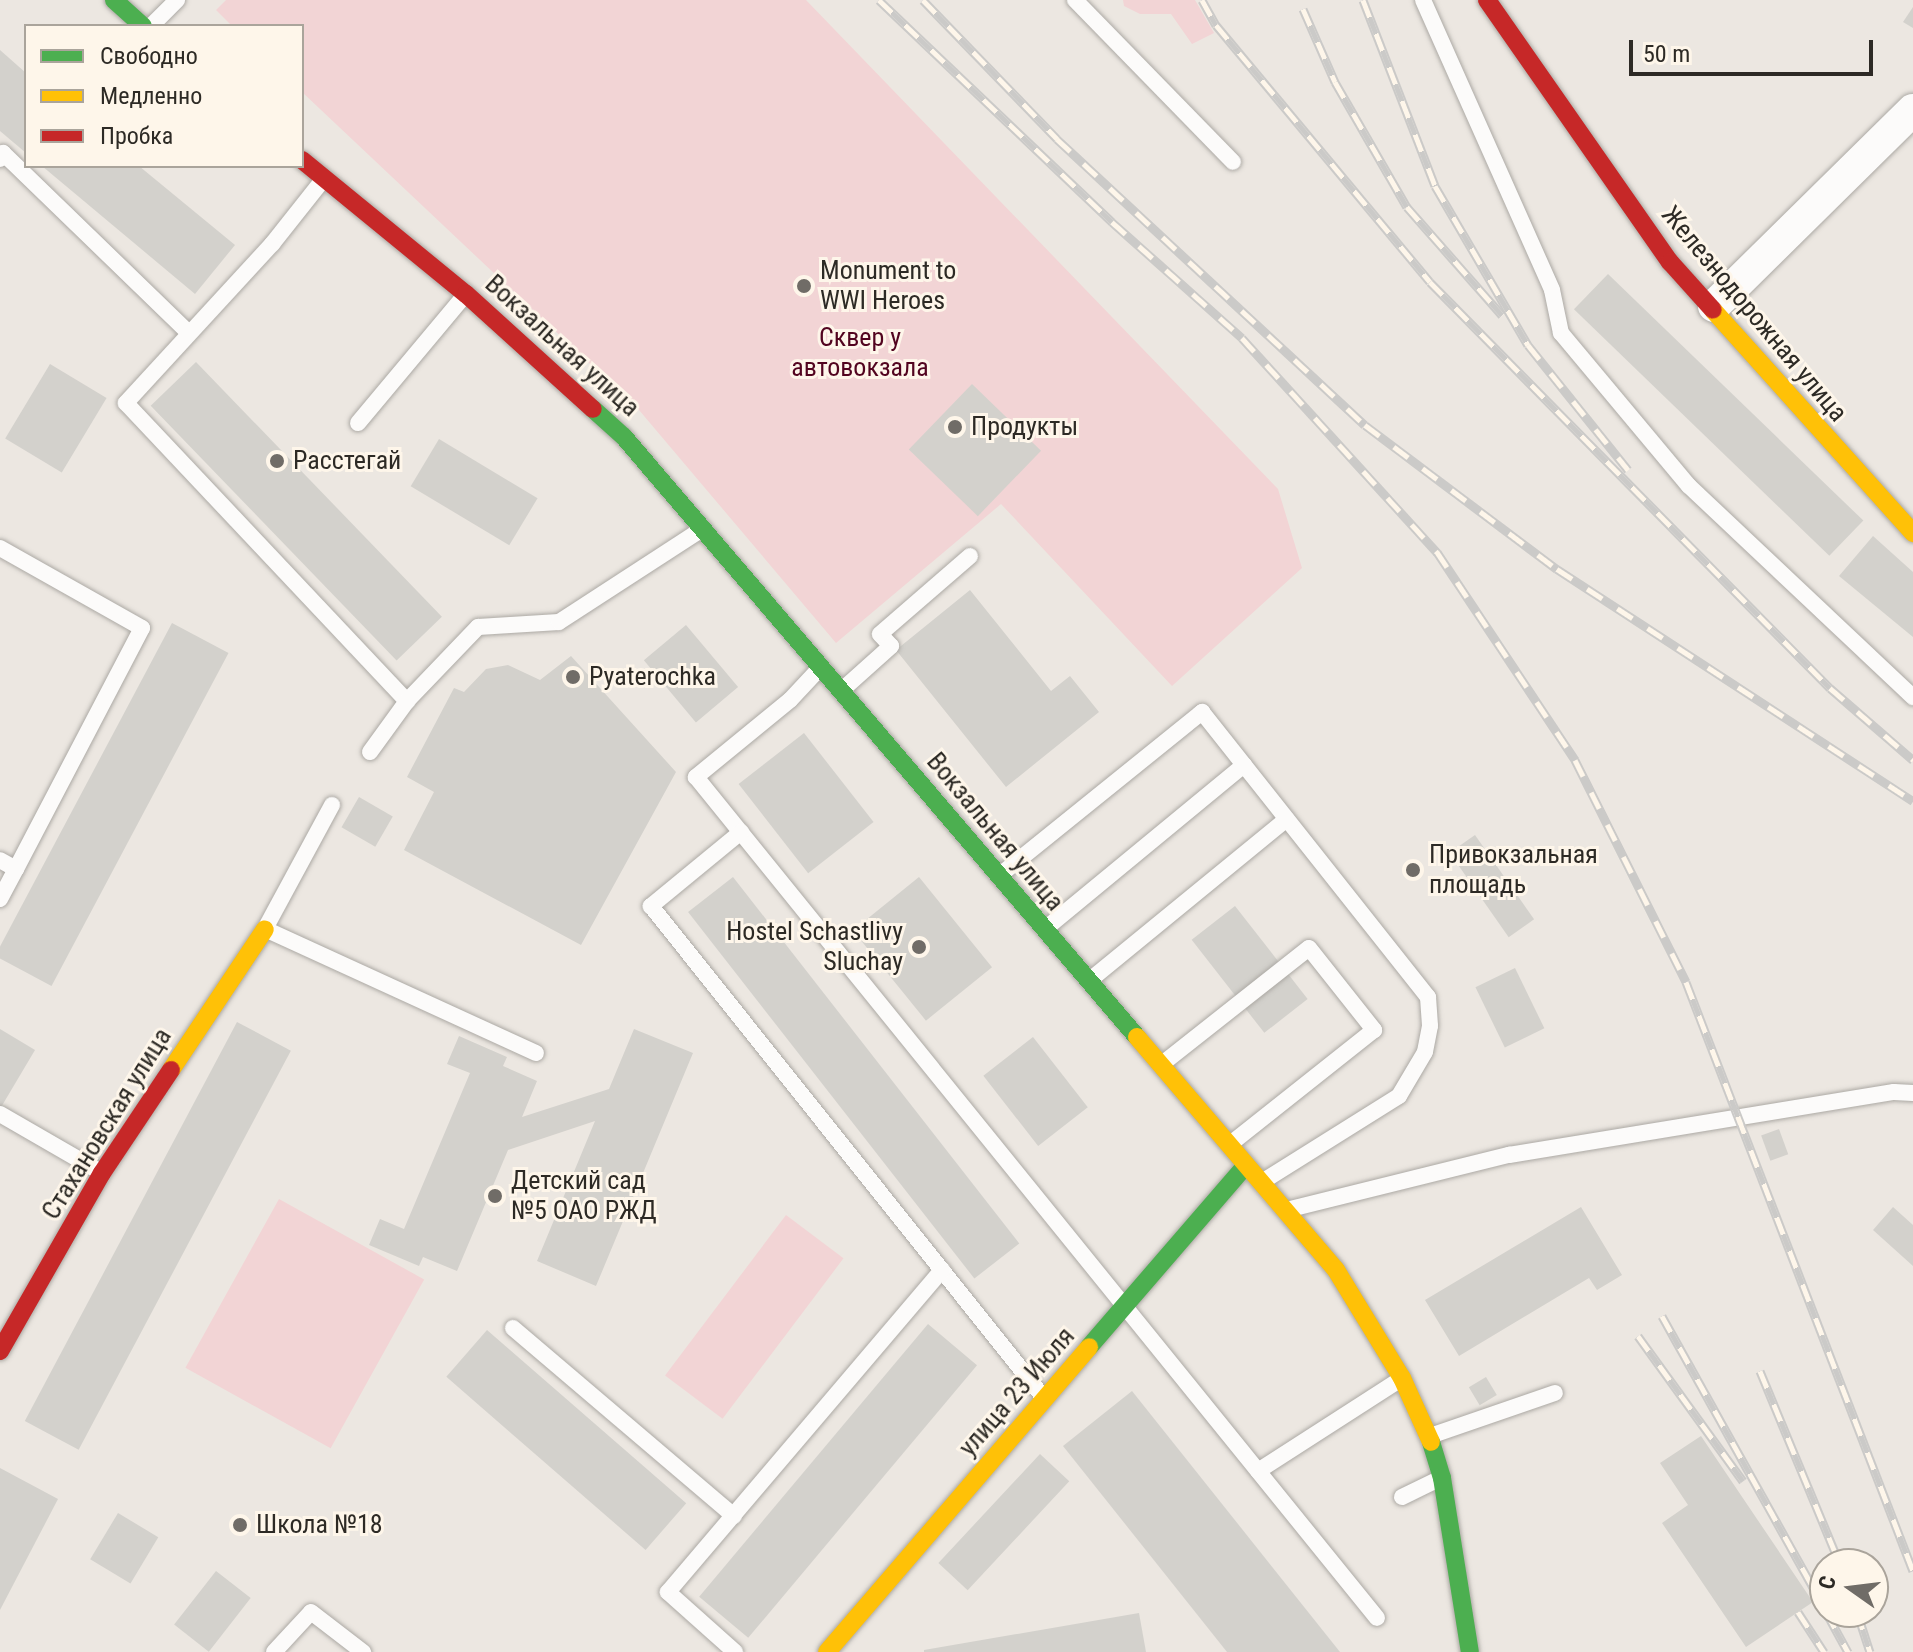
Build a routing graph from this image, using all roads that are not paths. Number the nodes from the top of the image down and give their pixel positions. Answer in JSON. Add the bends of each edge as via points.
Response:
{"nodes":[{"id":1,"x":114,"y":0,"type":"edge"},
{"id":2,"x":177,"y":0,"type":"edge"},
{"id":3,"x":1075,"y":0,"type":"edge"},
{"id":4,"x":1423,"y":0,"type":"edge"},
{"id":5,"x":1487,"y":0,"type":"edge"},
{"id":6,"x":141,"y":24,"type":"edge"},
{"id":7,"x":153,"y":24,"type":"edge"},
{"id":8,"x":1913,"y":110,"type":"edge"},
{"id":9,"x":0,"y":159,"type":"edge"},
{"id":10,"x":304,"y":162,"type":"edge"},
{"id":11,"x":1233,"y":162,"type":"dead end"},
{"id":12,"x":324,"y":179,"type":"junction"},
{"id":13,"x":466,"y":294,"type":"junction"},
{"id":14,"x":1714,"y":306,"type":"junction"},
{"id":15,"x":188,"y":332,"type":"junction"},
{"id":16,"x":358,"y":423,"type":"dead end"},
{"id":17,"x":704,"y":528,"type":"junction"},
{"id":18,"x":1913,"y":533,"type":"edge"},
{"id":19,"x":0,"y":548,"type":"edge"},
{"id":20,"x":970,"y":556,"type":"dead end"},
{"id":21,"x":821,"y":668,"type":"junction"},
{"id":22,"x":841,"y":691,"type":"junction"},
{"id":23,"x":1913,"y":697,"type":"edge"},
{"id":24,"x":407,"y":701,"type":"junction"},
{"id":25,"x":370,"y":752,"type":"dead end"},
{"id":26,"x":1244,"y":765,"type":"junction"},
{"id":27,"x":332,"y":805,"type":"dead end"},
{"id":28,"x":1287,"y":819,"type":"junction"},
{"id":29,"x":741,"y":832,"type":"junction"},
{"id":30,"x":0,"y":860,"type":"edge"},
{"id":31,"x":16,"y":869,"type":"junction"},
{"id":32,"x":999,"y":875,"type":"junction"},
{"id":33,"x":0,"y":899,"type":"edge"},
{"id":34,"x":265,"y":929,"type":"junction"},
{"id":35,"x":1044,"y":930,"type":"junction"},
{"id":36,"x":1088,"y":981,"type":"junction"},
{"id":37,"x":536,"y":1053,"type":"dead end"},
{"id":38,"x":1159,"y":1065,"type":"junction"},
{"id":39,"x":1913,"y":1093,"type":"edge"},
{"id":40,"x":0,"y":1114,"type":"edge"},
{"id":41,"x":1228,"y":1146,"type":"junction"},
{"id":42,"x":1245,"y":1166,"type":"junction"},
{"id":43,"x":102,"y":1173,"type":"junction"},
{"id":44,"x":1261,"y":1183,"type":"junction"},
{"id":45,"x":1285,"y":1210,"type":"junction"},
{"id":46,"x":942,"y":1270,"type":"junction"},
{"id":47,"x":1122,"y":1309,"type":"junction"},
{"id":48,"x":513,"y":1328,"type":"dead end"},
{"id":49,"x":0,"y":1351,"type":"edge"},
{"id":50,"x":1402,"y":1378,"type":"junction"},
{"id":51,"x":1555,"y":1393,"type":"dead end"},
{"id":52,"x":1045,"y":1399,"type":"junction"},
{"id":53,"x":1429,"y":1437,"type":"junction"},
{"id":54,"x":1258,"y":1471,"type":"junction"},
{"id":55,"x":1442,"y":1478,"type":"junction"},
{"id":56,"x":1402,"y":1497,"type":"dead end"},
{"id":57,"x":734,"y":1516,"type":"junction"},
{"id":58,"x":1377,"y":1618,"type":"dead end"},
{"id":59,"x":274,"y":1652,"type":"edge"},
{"id":60,"x":363,"y":1652,"type":"edge"},
{"id":61,"x":735,"y":1652,"type":"edge"},
{"id":62,"x":827,"y":1652,"type":"edge"},
{"id":63,"x":1470,"y":1652,"type":"edge"}],
"edges":[{"from":1,"to":6,"type":"main road"},
{"from":2,"to":7,"type":"lane"},
{"from":3,"to":11,"type":"lane"},
{"from":4,"to":23,"type":"lane","via":[[1552,290],[1561,333],[1689,486]]},
{"from":5,"to":14,"type":"main road","name":"Железнодорожная улица","via":[[1670,262]]},
{"from":8,"to":14,"type":"street"},
{"from":9,"to":15,"type":"lane","via":[[3,153]]},
{"from":10,"to":12,"type":"main road","name":"Вокзальная улица"},
{"from":12,"to":13,"type":"main road","name":"Вокзальная улица"},
{"from":12,"to":15,"type":"lane","via":[[272,244]]},
{"from":13,"to":16,"type":"lane"},
{"from":13,"to":17,"type":"main road","name":"Вокзальная улица","via":[[624,437]]},
{"from":14,"to":18,"type":"main road","name":"Железнодорожная улица","via":[[1848,465]]},
{"from":15,"to":24,"type":"lane","via":[[126,403]]},
{"from":17,"to":21,"type":"main road","name":"Вокзальная улица"},
{"from":17,"to":24,"type":"lane","via":[[559,622],[478,627]]},
{"from":19,"to":31,"type":"lane","via":[[142,628]]},
{"from":20,"to":22,"type":"lane","via":[[880,634],[891,646]]},
{"from":21,"to":22,"type":"main road","name":"Вокзальная улица"},
{"from":21,"to":29,"type":"lane","via":[[696,777]]},
{"from":22,"to":32,"type":"main road","name":"Вокзальная улица"},
{"from":24,"to":25,"type":"lane"},
{"from":26,"to":28,"type":"lane"},
{"from":26,"to":32,"type":"lane","via":[[1202,712]]},
{"from":26,"to":35,"type":"lane"},
{"from":27,"to":34,"type":"lane"},
{"from":28,"to":36,"type":"lane"},
{"from":28,"to":44,"type":"lane","via":[[1428,997],[1430,1026],[1414,1075],[1399,1096]]},
{"from":29,"to":46,"type":"lane","via":[[651,906]]},
{"from":29,"to":47,"type":"lane"},
{"from":30,"to":31,"type":"lane"},
{"from":31,"to":33,"type":"lane"},
{"from":32,"to":35,"type":"main road","name":"Вокзальная улица"},
{"from":34,"to":37,"type":"lane"},
{"from":34,"to":43,"type":"main road","name":"Стахановская улица"},
{"from":35,"to":36,"type":"main road","name":"Вокзальная улица"},
{"from":36,"to":38,"type":"main road","name":"Вокзальная улица"},
{"from":38,"to":41,"type":"main road","name":"Вокзальная улица"},
{"from":38,"to":41,"type":"lane","via":[[1309,948],[1374,1030]]},
{"from":39,"to":45,"type":"lane","via":[[1509,1155]]},
{"from":40,"to":43,"type":"lane"},
{"from":41,"to":42,"type":"main road","name":"Вокзальная улица"},
{"from":42,"to":44,"type":"main road","name":"Вокзальная улица"},
{"from":42,"to":47,"type":"main road","name":"улица 23 Июля"},
{"from":43,"to":49,"type":"main road","name":"Стахановская улица"},
{"from":44,"to":45,"type":"main road","name":"Вокзальная улица"},
{"from":45,"to":50,"type":"main road","name":"Вокзальная улица","via":[[1336,1270]]},
{"from":46,"to":52,"type":"lane"},
{"from":46,"to":57,"type":"lane"},
{"from":47,"to":52,"type":"main road","name":"улица 23 Июля"},
{"from":47,"to":54,"type":"lane"},
{"from":48,"to":57,"type":"lane"},
{"from":50,"to":53,"type":"main road","name":"Вокзальная улица"},
{"from":50,"to":54,"type":"lane"},
{"from":51,"to":53,"type":"lane"},
{"from":52,"to":62,"type":"main road","name":"улица 23 Июля"},
{"from":53,"to":55,"type":"main road","name":"Вокзальная улица"},
{"from":54,"to":58,"type":"lane"},
{"from":55,"to":56,"type":"lane"},
{"from":55,"to":63,"type":"main road","name":"Вокзальная улица"},
{"from":57,"to":61,"type":"lane","via":[[668,1592]]},
{"from":59,"to":60,"type":"lane","via":[[311,1612]]}]}
